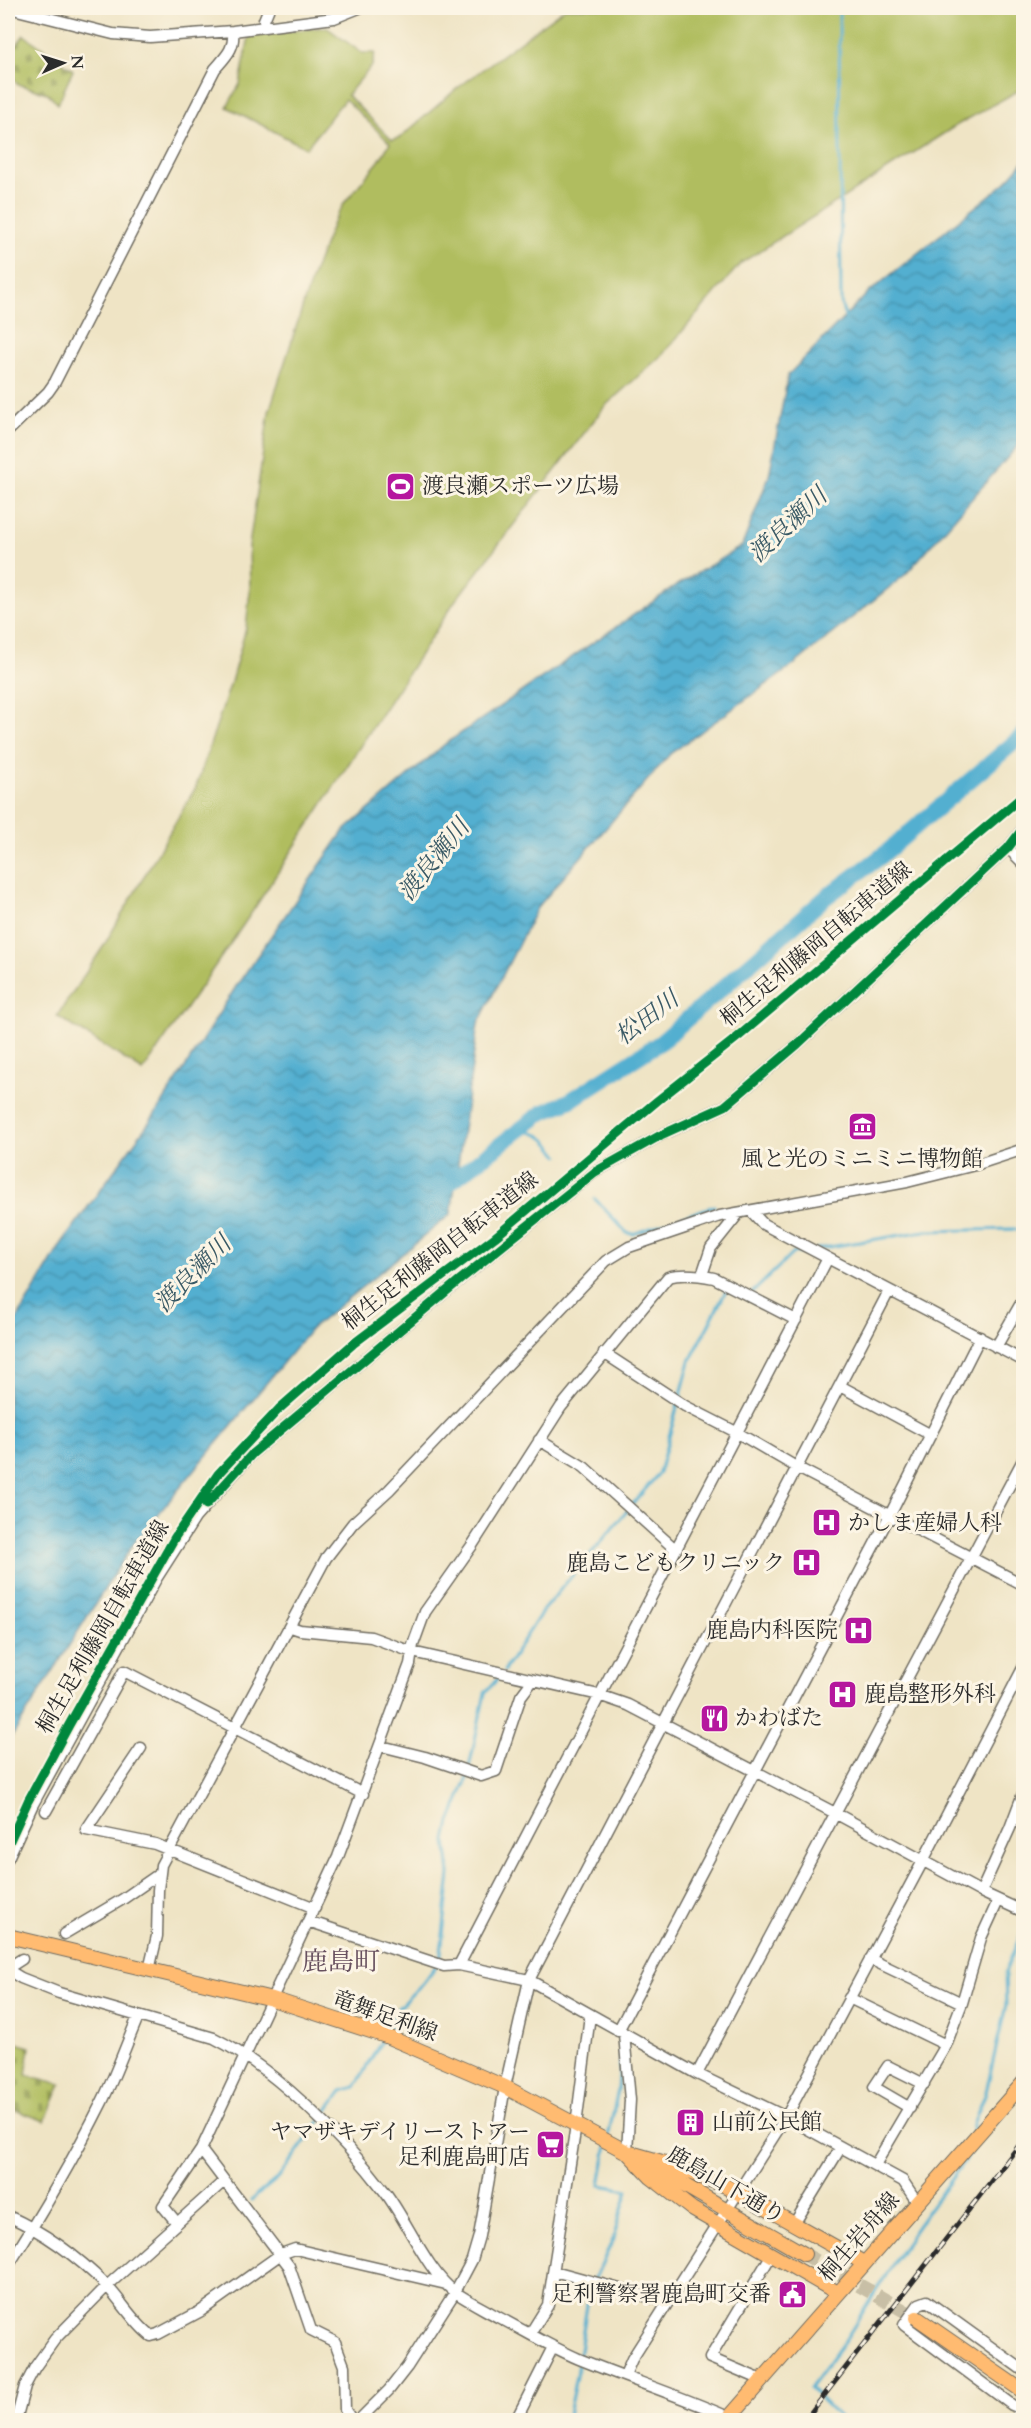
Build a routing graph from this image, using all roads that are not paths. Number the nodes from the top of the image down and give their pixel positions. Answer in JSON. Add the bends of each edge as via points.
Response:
{"nodes":[{"id":1,"x":9,"y":8,"type":"edge"},
{"id":2,"x":269,"y":8,"type":"edge"},
{"id":3,"x":359,"y":8,"type":"edge"},
{"id":4,"x":265,"y":27,"type":"junction"},
{"id":5,"x":233,"y":31,"type":"junction"},
{"id":6,"x":8,"y":431,"type":"edge"},
{"id":7,"x":1023,"y":827,"type":"edge"},
{"id":8,"x":1008,"y":848,"type":"junction"},
{"id":9,"x":1023,"y":864,"type":"edge"},
{"id":10,"x":1023,"y":1149,"type":"edge"},
{"id":11,"x":751,"y":1211,"type":"junction"},
{"id":12,"x":739,"y":1213,"type":"junction"},
{"id":13,"x":828,"y":1258,"type":"junction"},
{"id":14,"x":702,"y":1275,"type":"junction"},
{"id":15,"x":889,"y":1291,"type":"junction"},
{"id":16,"x":1023,"y":1298,"type":"edge"},
{"id":17,"x":796,"y":1320,"type":"junction"},
{"id":18,"x":980,"y":1337,"type":"junction"},
{"id":19,"x":996,"y":1347,"type":"junction"},
{"id":20,"x":604,"y":1353,"type":"junction"},
{"id":21,"x":1023,"y":1361,"type":"edge"},
{"id":22,"x":840,"y":1386,"type":"junction"},
{"id":23,"x":736,"y":1432,"type":"junction"},
{"id":24,"x":931,"y":1435,"type":"junction"},
{"id":25,"x":539,"y":1440,"type":"junction"},
{"id":26,"x":1023,"y":1458,"type":"edge"},
{"id":27,"x":798,"y":1468,"type":"junction"},
{"id":28,"x":890,"y":1515,"type":"junction"},
{"id":29,"x":675,"y":1549,"type":"junction"},
{"id":30,"x":971,"y":1557,"type":"junction"},
{"id":31,"x":1023,"y":1585,"type":"edge"},
{"id":32,"x":291,"y":1626,"type":"junction"},
{"id":33,"x":412,"y":1652,"type":"junction"},
{"id":34,"x":1023,"y":1666,"type":"edge"},
{"id":35,"x":532,"y":1680,"type":"junction"},
{"id":36,"x":599,"y":1695,"type":"junction"},
{"id":37,"x":663,"y":1724,"type":"junction"},
{"id":38,"x":234,"y":1729,"type":"junction"},
{"id":39,"x":381,"y":1746,"type":"junction"},
{"id":40,"x":141,"y":1748,"type":"dead end"},
{"id":41,"x":754,"y":1771,"type":"junction"},
{"id":42,"x":1023,"y":1791,"type":"edge"},
{"id":43,"x":363,"y":1794,"type":"junction"},
{"id":44,"x":46,"y":1810,"type":"dead end"},
{"id":45,"x":835,"y":1813,"type":"junction"},
{"id":46,"x":168,"y":1850,"type":"junction"},
{"id":47,"x":8,"y":1858,"type":"edge"},
{"id":48,"x":923,"y":1861,"type":"junction"},
{"id":49,"x":159,"y":1874,"type":"junction"},
{"id":50,"x":981,"y":1892,"type":"junction"},
{"id":51,"x":998,"y":1901,"type":"junction"},
{"id":52,"x":315,"y":1908,"type":"junction"},
{"id":53,"x":1023,"y":1912,"type":"edge"},
{"id":54,"x":308,"y":1922,"type":"junction"},
{"id":55,"x":64,"y":1934,"type":"dead end"},
{"id":56,"x":8,"y":1936,"type":"edge"},
{"id":57,"x":22,"y":1959,"type":"dead end"},
{"id":58,"x":870,"y":1959,"type":"junction"},
{"id":59,"x":459,"y":1965,"type":"junction"},
{"id":60,"x":8,"y":1969,"type":"edge"},
{"id":61,"x":149,"y":1970,"type":"junction"},
{"id":62,"x":529,"y":1980,"type":"junction"},
{"id":63,"x":849,"y":1998,"type":"junction"},
{"id":64,"x":272,"y":1999,"type":"junction"},
{"id":65,"x":962,"y":2003,"type":"junction"},
{"id":66,"x":590,"y":2015,"type":"junction"},
{"id":67,"x":138,"y":2017,"type":"junction"},
{"id":68,"x":621,"y":2032,"type":"junction"},
{"id":69,"x":946,"y":2045,"type":"junction"},
{"id":70,"x":244,"y":2056,"type":"junction"},
{"id":71,"x":697,"y":2074,"type":"junction"},
{"id":72,"x":1023,"y":2082,"type":"edge"},
{"id":73,"x":924,"y":2084,"type":"junction"},
{"id":74,"x":505,"y":2087,"type":"junction"},
{"id":75,"x":910,"y":2108,"type":"junction"},
{"id":76,"x":786,"y":2117,"type":"junction"},
{"id":77,"x":576,"y":2125,"type":"junction"},
{"id":78,"x":841,"y":2146,"type":"junction"},
{"id":79,"x":201,"y":2150,"type":"junction"},
{"id":80,"x":627,"y":2152,"type":"junction"},
{"id":81,"x":875,"y":2165,"type":"junction"},
{"id":82,"x":224,"y":2181,"type":"junction"},
{"id":83,"x":737,"y":2192,"type":"junction"},
{"id":84,"x":917,"y":2202,"type":"junction"},
{"id":85,"x":726,"y":2209,"type":"junction"},
{"id":86,"x":8,"y":2216,"type":"edge"},
{"id":87,"x":177,"y":2223,"type":"junction"},
{"id":88,"x":717,"y":2223,"type":"junction"},
{"id":89,"x":794,"y":2224,"type":"junction"},
{"id":90,"x":33,"y":2227,"type":"junction"},
{"id":91,"x":281,"y":2254,"type":"junction"},
{"id":92,"x":772,"y":2254,"type":"junction"},
{"id":93,"x":804,"y":2254,"type":"tunnel mouth"},
{"id":94,"x":864,"y":2263,"type":"junction"},
{"id":95,"x":8,"y":2266,"type":"edge"},
{"id":96,"x":554,"y":2271,"type":"junction"},
{"id":97,"x":107,"y":2286,"type":"junction"},
{"id":98,"x":451,"y":2288,"type":"junction"},
{"id":99,"x":838,"y":2293,"type":"junction"},
{"id":100,"x":668,"y":2302,"type":"junction"},
{"id":101,"x":917,"y":2318,"type":"tunnel mouth"},
{"id":102,"x":530,"y":2334,"type":"junction"},
{"id":103,"x":553,"y":2347,"type":"junction"},
{"id":104,"x":1023,"y":2371,"type":"edge"},
{"id":105,"x":625,"y":2375,"type":"junction"},
{"id":106,"x":762,"y":2380,"type":"junction"},
{"id":107,"x":1023,"y":2392,"type":"edge"},
{"id":108,"x":1022,"y":2409,"type":"edge"},
{"id":109,"x":730,"y":2420,"type":"edge"},
{"id":110,"x":16,"y":2421,"type":"edge"},
{"id":111,"x":352,"y":2421,"type":"edge"},
{"id":112,"x":359,"y":2421,"type":"edge"},
{"id":113,"x":516,"y":2421,"type":"edge"},
{"id":114,"x":1017,"y":2421,"type":"edge"}],
"edges":[{"from":1,"to":5,"type":"street","via":[[131,36]]},
{"from":2,"to":4,"type":"street"},
{"from":3,"to":4,"type":"street","via":[[334,18]]},
{"from":4,"to":5,"type":"street"},
{"from":5,"to":6,"type":"street","via":[[230,52],[215,69],[56,381]]},
{"from":7,"to":8,"type":"street"},
{"from":8,"to":9,"type":"street"},
{"from":8,"to":47,"type":"street","via":[[798,1044],[725,1106],[595,1172],[253,1453],[195,1518],[156,1579],[33,1804]]},
{"from":10,"to":11,"type":"street","via":[[918,1179]]},
{"from":11,"to":12,"type":"street"},
{"from":11,"to":13,"type":"street","via":[[763,1224]]},
{"from":12,"to":14,"type":"street","via":[[711,1248]]},
{"from":12,"to":32,"type":"street","via":[[700,1221],[629,1247],[606,1261],[345,1532],[326,1558]]},
{"from":13,"to":15,"type":"street"},
{"from":13,"to":17,"type":"street"},
{"from":14,"to":17,"type":"street"},
{"from":14,"to":20,"type":"street","via":[[668,1277]]},
{"from":15,"to":18,"type":"street"},
{"from":15,"to":22,"type":"street"},
{"from":16,"to":19,"type":"street"},
{"from":17,"to":23,"type":"street"},
{"from":18,"to":19,"type":"street"},
{"from":18,"to":24,"type":"street"},
{"from":19,"to":21,"type":"street"},
{"from":20,"to":23,"type":"street","via":[[685,1406]]},
{"from":20,"to":25,"type":"street"},
{"from":22,"to":24,"type":"street"},
{"from":22,"to":27,"type":"street"},
{"from":23,"to":27,"type":"street"},
{"from":23,"to":29,"type":"street"},
{"from":24,"to":28,"type":"street"},
{"from":25,"to":29,"type":"street","via":[[584,1467]]},
{"from":25,"to":33,"type":"street","via":[[425,1612]]},
{"from":26,"to":30,"type":"street"},
{"from":27,"to":28,"type":"street"},
{"from":27,"to":37,"type":"street"},
{"from":28,"to":30,"type":"street"},
{"from":28,"to":41,"type":"street"},
{"from":29,"to":36,"type":"street"},
{"from":30,"to":31,"type":"street"},
{"from":30,"to":45,"type":"street"},
{"from":32,"to":33,"type":"street","via":[[371,1636]]},
{"from":32,"to":38,"type":"street"},
{"from":33,"to":35,"type":"street"},
{"from":33,"to":39,"type":"street"},
{"from":34,"to":48,"type":"street"},
{"from":35,"to":36,"type":"street"},
{"from":35,"to":39,"type":"street","via":[[521,1696],[496,1771],[481,1776]]},
{"from":36,"to":37,"type":"street"},
{"from":36,"to":59,"type":"street"},
{"from":37,"to":41,"type":"street"},
{"from":37,"to":62,"type":"street"},
{"from":38,"to":43,"type":"street"},
{"from":38,"to":44,"type":"street","via":[[124,1671]]},
{"from":38,"to":46,"type":"street"},
{"from":39,"to":43,"type":"street"},
{"from":40,"to":46,"type":"street","via":[[86,1830]]},
{"from":41,"to":45,"type":"street"},
{"from":41,"to":68,"type":"street"},
{"from":42,"to":50,"type":"street"},
{"from":43,"to":52,"type":"street"},
{"from":45,"to":48,"type":"street"},
{"from":45,"to":71,"type":"street"},
{"from":46,"to":49,"type":"street"},
{"from":46,"to":52,"type":"street"},
{"from":48,"to":50,"type":"street"},
{"from":48,"to":58,"type":"street"},
{"from":49,"to":55,"type":"street"},
{"from":49,"to":61,"type":"street","via":[[157,1936]]},
{"from":50,"to":51,"type":"street"},
{"from":51,"to":53,"type":"street"},
{"from":51,"to":65,"type":"street","via":[[981,1938]]},
{"from":52,"to":54,"type":"street"},
{"from":54,"to":59,"type":"street","via":[[444,1966]]},
{"from":54,"to":64,"type":"street"},
{"from":56,"to":61,"type":"main road","name":"竜舞足利線"},
{"from":57,"to":60,"type":"street"},
{"from":58,"to":63,"type":"street"},
{"from":58,"to":65,"type":"street"},
{"from":59,"to":62,"type":"street"},
{"from":60,"to":67,"type":"street","via":[[59,1993]]},
{"from":61,"to":64,"type":"main road","name":"竜舞足利線"},
{"from":62,"to":66,"type":"street"},
{"from":62,"to":74,"type":"street"},
{"from":63,"to":69,"type":"street"},
{"from":63,"to":76,"type":"street"},
{"from":64,"to":70,"type":"street"},
{"from":64,"to":74,"type":"main road","name":"竜舞足利線","via":[[386,2036]]},
{"from":65,"to":69,"type":"street"},
{"from":66,"to":68,"type":"street"},
{"from":66,"to":77,"type":"street"},
{"from":67,"to":70,"type":"street","via":[[214,2038]]},
{"from":67,"to":90,"type":"street","via":[[103,2100]]},
{"from":68,"to":71,"type":"street"},
{"from":68,"to":80,"type":"street","via":[[630,2100]]},
{"from":69,"to":73,"type":"street"},
{"from":70,"to":79,"type":"street"},
{"from":70,"to":98,"type":"street","via":[[303,2103],[355,2157],[385,2192]]},
{"from":71,"to":76,"type":"street"},
{"from":72,"to":84,"type":"main road","name":"桐生岩舟線"},
{"from":73,"to":75,"type":"street"},
{"from":73,"to":75,"type":"street","via":[[888,2066],[874,2087]]},
{"from":74,"to":77,"type":"main road","name":"竜舞足利線"},
{"from":74,"to":98,"type":"street","via":[[479,2236],[472,2260]]},
{"from":75,"to":81,"type":"street"},
{"from":76,"to":78,"type":"street"},
{"from":76,"to":83,"type":"street"},
{"from":77,"to":80,"type":"main road","name":"竜舞足利線"},
{"from":77,"to":96,"type":"street"},
{"from":78,"to":81,"type":"street"},
{"from":78,"to":89,"type":"street"},
{"from":79,"to":82,"type":"street"},
{"from":79,"to":87,"type":"street","via":[[163,2206]]},
{"from":80,"to":83,"type":"main road","name":"竜舞足利線"},
{"from":80,"to":85,"type":"main road","name":"鹿島山下通り"},
{"from":80,"to":88,"type":"main road","name":"竜舞足利線","via":[[651,2177]]},
{"from":81,"to":84,"type":"street","via":[[903,2181]]},
{"from":82,"to":87,"type":"street"},
{"from":82,"to":91,"type":"street"},
{"from":83,"to":85,"type":"street"},
{"from":83,"to":89,"type":"main road","name":"竜舞足利線"},
{"from":84,"to":94,"type":"main road","name":"桐生岩舟線"},
{"from":85,"to":88,"type":"street"},
{"from":85,"to":93,"type":"main road","name":"鹿島山下通り"},
{"from":86,"to":90,"type":"street"},
{"from":87,"to":97,"type":"street"},
{"from":88,"to":92,"type":"main road","name":"竜舞足利線"},
{"from":88,"to":100,"type":"street"},
{"from":89,"to":94,"type":"main road","name":"竜舞足利線"},
{"from":90,"to":95,"type":"street"},
{"from":90,"to":97,"type":"street"},
{"from":91,"to":97,"type":"street","via":[[201,2311],[151,2336]]},
{"from":91,"to":98,"type":"street","via":[[304,2250]]},
{"from":91,"to":111,"type":"street","via":[[311,2330],[335,2342],[344,2366],[345,2410]]},
{"from":92,"to":99,"type":"main road","name":"竜舞足利線"},
{"from":92,"to":106,"type":"street","via":[[710,2358]]},
{"from":94,"to":99,"type":"main road","name":"桐生岩舟線"},
{"from":96,"to":100,"type":"street"},
{"from":96,"to":102,"type":"street","via":[[548,2305]]},
{"from":97,"to":110,"type":"street","via":[[55,2339],[35,2367],[25,2386]]},
{"from":98,"to":102,"type":"street"},
{"from":98,"to":112,"type":"street","via":[[407,2367]]},
{"from":99,"to":106,"type":"main road","name":"桐生岩舟線"},
{"from":100,"to":105,"type":"street"},
{"from":101,"to":107,"type":"main road"},
{"from":102,"to":103,"type":"street"},
{"from":103,"to":105,"type":"street"},
{"from":103,"to":113,"type":"street"},
{"from":104,"to":108,"type":"street","via":[[927,2301],[919,2304],[904,2325]]},
{"from":105,"to":109,"type":"street"},
{"from":106,"to":109,"type":"main road","name":"桐生岩舟線"},
{"from":108,"to":114,"type":"street"}]}
